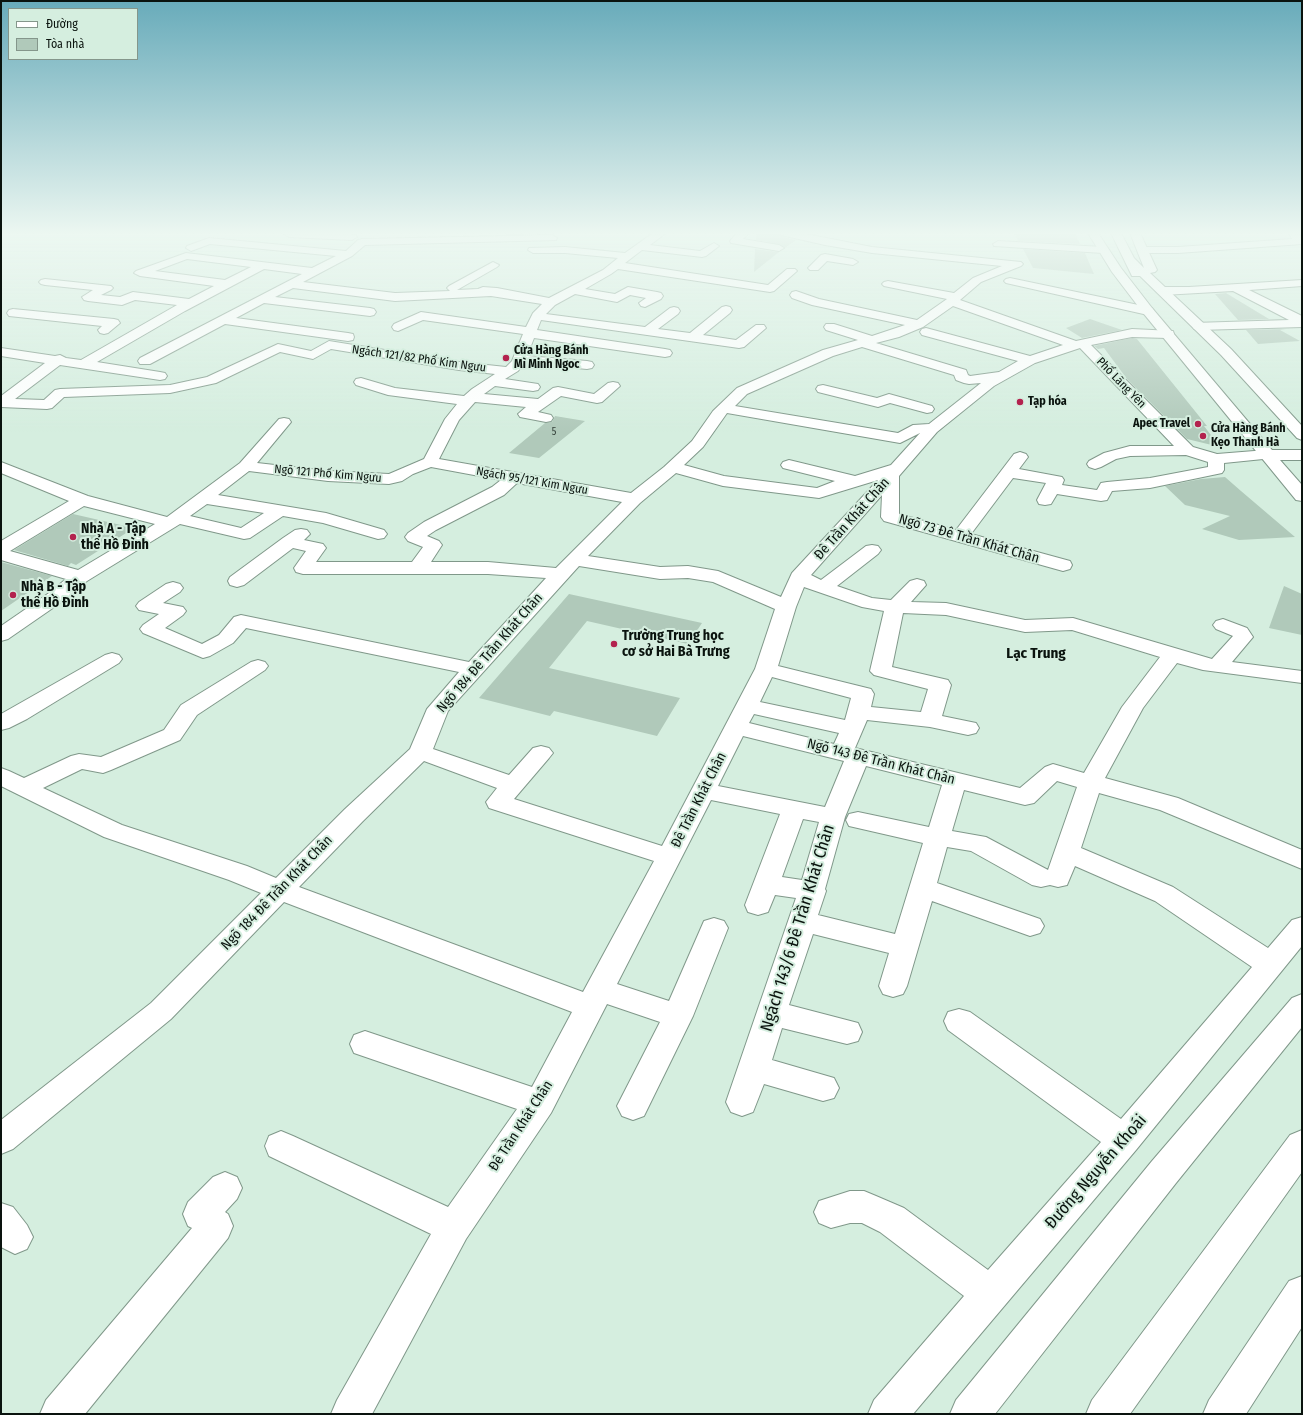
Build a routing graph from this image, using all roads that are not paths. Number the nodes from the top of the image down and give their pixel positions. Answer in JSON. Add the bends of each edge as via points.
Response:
{"nodes":[{"id":1,"x":105,"y":299,"type":"edge"},
{"id":2,"x":126,"y":299,"type":"edge"},
{"id":3,"x":151,"y":299,"type":"edge"},
{"id":4,"x":197,"y":299,"type":"edge"},
{"id":5,"x":262,"y":299,"type":"joint"},
{"id":6,"x":535,"y":299,"type":"edge"},
{"id":7,"x":556,"y":299,"type":"edge"},
{"id":8,"x":652,"y":299,"type":"edge"},
{"id":9,"x":812,"y":299,"type":"edge"},
{"id":10,"x":955,"y":299,"type":"joint"},
{"id":11,"x":1093,"y":299,"type":"edge"},
{"id":12,"x":1140,"y":299,"type":"edge"},
{"id":13,"x":1171,"y":299,"type":"edge"},
{"id":14,"x":1256,"y":299,"type":"edge"},
{"id":15,"x":551,"y":302,"type":"junction"},
{"id":16,"x":646,"y":303,"type":"dead end"},
{"id":17,"x":186,"y":305,"type":"junction"},
{"id":18,"x":726,"y":310,"type":"dead end"},
{"id":19,"x":674,"y":311,"type":"dead end"},
{"id":20,"x":1148,"y":311,"type":"junction"},
{"id":21,"x":370,"y":312,"type":"dead end"},
{"id":22,"x":13,"y":313,"type":"dead end"},
{"id":23,"x":537,"y":316,"type":"junction"},
{"id":24,"x":227,"y":318,"type":"junction"},
{"id":25,"x":1302,"y":322,"type":"edge"},
{"id":26,"x":50,"y":323,"type":"dead end"},
{"id":27,"x":1198,"y":326,"type":"junction"},
{"id":28,"x":830,"y":327,"type":"dead end"},
{"id":29,"x":508,"y":328,"type":"junction"},
{"id":30,"x":760,"y":328,"type":"dead end"},
{"id":31,"x":922,"y":328,"type":"junction"},
{"id":32,"x":104,"y":330,"type":"junction"},
{"id":33,"x":648,"y":330,"type":"junction"},
{"id":34,"x":529,"y":332,"type":"junction"},
{"id":35,"x":138,"y":333,"type":"junction"},
{"id":36,"x":1168,"y":334,"type":"junction"},
{"id":37,"x":693,"y":336,"type":"junction"},
{"id":38,"x":491,"y":338,"type":"dead end"},
{"id":39,"x":366,"y":340,"type":"dead end"},
{"id":40,"x":716,"y":340,"type":"junction"},
{"id":41,"x":866,"y":342,"type":"junction"},
{"id":42,"x":966,"y":342,"type":"junction"},
{"id":43,"x":1078,"y":344,"type":"junction"},
{"id":44,"x":705,"y":350,"type":"dead end"},
{"id":45,"x":1,"y":352,"type":"edge"},
{"id":46,"x":955,"y":352,"type":"dead end"},
{"id":47,"x":664,"y":353,"type":"dead end"},
{"id":48,"x":383,"y":354,"type":"junction"},
{"id":49,"x":520,"y":359,"type":"junction"},
{"id":50,"x":60,"y":360,"type":"junction"},
{"id":51,"x":1030,"y":360,"type":"junction"},
{"id":52,"x":145,"y":361,"type":"dead end"},
{"id":53,"x":84,"y":364,"type":"junction"},
{"id":54,"x":587,"y":365,"type":"dead end"},
{"id":55,"x":509,"y":371,"type":"junction"},
{"id":56,"x":160,"y":376,"type":"dead end"},
{"id":57,"x":1002,"y":376,"type":"junction"},
{"id":58,"x":361,"y":382,"type":"dead end"},
{"id":59,"x":493,"y":382,"type":"junction"},
{"id":60,"x":613,"y":386,"type":"dead end"},
{"id":61,"x":533,"y":387,"type":"dead end"},
{"id":62,"x":823,"y":389,"type":"dead end"},
{"id":63,"x":469,"y":399,"type":"junction"},
{"id":64,"x":1,"y":402,"type":"edge"},
{"id":65,"x":906,"y":403,"type":"junction"},
{"id":66,"x":541,"y":404,"type":"junction"},
{"id":67,"x":724,"y":408,"type":"junction"},
{"id":68,"x":546,"y":418,"type":"dead end"},
{"id":69,"x":930,"y":419,"type":"junction"},
{"id":70,"x":284,"y":422,"type":"dead end"},
{"id":71,"x":849,"y":429,"type":"junction"},
{"id":72,"x":1302,"y":435,"type":"edge"},
{"id":73,"x":1187,"y":450,"type":"junction"},
{"id":74,"x":1267,"y":455,"type":"junction"},
{"id":75,"x":1302,"y":455,"type":"edge"},
{"id":76,"x":1020,"y":458,"type":"dead end"},
{"id":77,"x":1216,"y":459,"type":"junction"},
{"id":78,"x":430,"y":462,"type":"junction"},
{"id":79,"x":1095,"y":464,"type":"dead end"},
{"id":80,"x":789,"y":465,"type":"dead end"},
{"id":81,"x":246,"y":466,"type":"junction"},
{"id":82,"x":1,"y":467,"type":"edge"},
{"id":83,"x":673,"y":468,"type":"junction"},
{"id":84,"x":894,"y":472,"type":"junction"},
{"id":85,"x":1009,"y":472,"type":"junction"},
{"id":86,"x":514,"y":477,"type":"junction"},
{"id":87,"x":854,"y":482,"type":"junction"},
{"id":88,"x":1302,"y":496,"type":"edge"},
{"id":89,"x":203,"y":498,"type":"junction"},
{"id":90,"x":634,"y":499,"type":"junction"},
{"id":91,"x":82,"y":500,"type":"junction"},
{"id":92,"x":281,"y":510,"type":"junction"},
{"id":93,"x":326,"y":518,"type":"junction"},
{"id":94,"x":178,"y":522,"type":"junction"},
{"id":95,"x":378,"y":534,"type":"dead end"},
{"id":96,"x":961,"y":536,"type":"junction"},
{"id":97,"x":289,"y":542,"type":"junction"},
{"id":98,"x":1,"y":549,"type":"edge"},
{"id":99,"x":872,"y":550,"type":"dead end"},
{"id":100,"x":1,"y":554,"type":"edge"},
{"id":101,"x":575,"y":560,"type":"junction"},
{"id":102,"x":1064,"y":565,"type":"dead end"},
{"id":103,"x":417,"y":568,"type":"junction"},
{"id":104,"x":561,"y":574,"type":"junction"},
{"id":105,"x":80,"y":577,"type":"junction"},
{"id":106,"x":799,"y":577,"type":"junction"},
{"id":107,"x":237,"y":581,"type":"dead end"},
{"id":108,"x":917,"y":585,"type":"dead end"},
{"id":109,"x":173,"y":588,"type":"dead end"},
{"id":110,"x":823,"y":588,"type":"junction"},
{"id":111,"x":786,"y":607,"type":"junction"},
{"id":112,"x":895,"y":607,"type":"junction"},
{"id":113,"x":1223,"y":625,"type":"dead end"},
{"id":114,"x":1,"y":635,"type":"edge"},
{"id":115,"x":1172,"y":655,"type":"junction"},
{"id":116,"x":112,"y":659,"type":"dead end"},
{"id":117,"x":258,"y":666,"type":"dead end"},
{"id":118,"x":1217,"y":666,"type":"junction"},
{"id":119,"x":766,"y":668,"type":"junction"},
{"id":120,"x":474,"y":669,"type":"junction"},
{"id":121,"x":1302,"y":677,"type":"edge"},
{"id":122,"x":747,"y":706,"type":"junction"},
{"id":123,"x":930,"y":720,"type":"junction"},
{"id":124,"x":856,"y":721,"type":"junction"},
{"id":125,"x":1,"y":723,"type":"edge"},
{"id":126,"x":736,"y":727,"type":"junction"},
{"id":127,"x":968,"y":728,"type":"dead end"},
{"id":128,"x":420,"y":752,"type":"junction"},
{"id":129,"x":541,"y":753,"type":"dead end"},
{"id":130,"x":850,"y":754,"type":"junction"},
{"id":131,"x":1,"y":776,"type":"edge"},
{"id":132,"x":955,"y":780,"type":"junction"},
{"id":133,"x":1091,"y":782,"type":"junction"},
{"id":134,"x":513,"y":785,"type":"junction"},
{"id":135,"x":23,"y":788,"type":"junction"},
{"id":136,"x":704,"y":791,"type":"junction"},
{"id":137,"x":794,"y":809,"type":"junction"},
{"id":138,"x":846,"y":818,"type":"junction"},
{"id":139,"x":937,"y":837,"type":"junction"},
{"id":140,"x":1066,"y":852,"type":"junction"},
{"id":141,"x":669,"y":857,"type":"junction"},
{"id":142,"x":1302,"y":860,"type":"edge"},
{"id":143,"x":923,"y":888,"type":"junction"},
{"id":144,"x":279,"y":890,"type":"junction"},
{"id":145,"x":813,"y":891,"type":"junction"},
{"id":146,"x":803,"y":921,"type":"junction"},
{"id":147,"x":1030,"y":926,"type":"dead end"},
{"id":148,"x":1302,"y":927,"type":"edge"},
{"id":149,"x":714,"y":928,"type":"dead end"},
{"id":150,"x":905,"y":947,"type":"junction"},
{"id":151,"x":1270,"y":964,"type":"junction"},
{"id":152,"x":893,"y":986,"type":"dead end"},
{"id":153,"x":595,"y":999,"type":"junction"},
{"id":154,"x":1302,"y":1006,"type":"edge"},
{"id":155,"x":772,"y":1013,"type":"junction"},
{"id":156,"x":678,"y":1016,"type":"junction"},
{"id":157,"x":960,"y":1021,"type":"dead end"},
{"id":158,"x":847,"y":1032,"type":"dead end"},
{"id":159,"x":365,"y":1044,"type":"dead end"},
{"id":160,"x":754,"y":1068,"type":"junction"},
{"id":161,"x":823,"y":1088,"type":"dead end"},
{"id":162,"x":742,"y":1102,"type":"dead end"},
{"id":163,"x":540,"y":1103,"type":"junction"},
{"id":164,"x":634,"y":1106,"type":"dead end"},
{"id":165,"x":1,"y":1139,"type":"edge"},
{"id":166,"x":1124,"y":1140,"type":"junction"},
{"id":167,"x":1302,"y":1145,"type":"edge"},
{"id":168,"x":281,"y":1146,"type":"dead end"},
{"id":169,"x":225,"y":1188,"type":"dead end"},
{"id":170,"x":831,"y":1212,"type":"dead end"},
{"id":171,"x":454,"y":1227,"type":"junction"},
{"id":172,"x":991,"y":1294,"type":"junction"},
{"id":173,"x":1302,"y":1294,"type":"edge"},
{"id":174,"x":60,"y":1414,"type":"edge"},
{"id":175,"x":351,"y":1414,"type":"edge"},
{"id":176,"x":888,"y":1414,"type":"edge"},
{"id":177,"x":970,"y":1414,"type":"edge"},
{"id":178,"x":1106,"y":1414,"type":"edge"},
{"id":179,"x":1223,"y":1414,"type":"edge"}],
"edges":[{"from":1,"to":2,"type":"main road"},
{"from":3,"to":17,"type":"main road"},
{"from":4,"to":17,"type":"main road"},
{"from":5,"to":21,"type":"main road"},
{"from":5,"to":24,"type":"main road"},
{"from":6,"to":15,"type":"main road"},
{"from":7,"to":15,"type":"main road"},
{"from":8,"to":16,"type":"main road"},
{"from":9,"to":31,"type":"main road"},
{"from":10,"to":31,"type":"main road","name":"Ngõ 184 Đê Trần Khát Chân"},
{"from":10,"to":43,"type":"main road"},
{"from":11,"to":20,"type":"main road"},
{"from":12,"to":20,"type":"main road"},
{"from":13,"to":27,"type":"main road"},
{"from":14,"to":25,"type":"main road"},
{"from":15,"to":23,"type":"main road"},
{"from":17,"to":24,"type":"main road"},
{"from":17,"to":35,"type":"main road"},
{"from":18,"to":37,"type":"main road"},
{"from":19,"to":33,"type":"main road"},
{"from":20,"to":36,"type":"main road"},
{"from":22,"to":32,"type":"main road","via":[[114,323]]},
{"from":23,"to":33,"type":"main road"},
{"from":23,"to":34,"type":"main road"},
{"from":24,"to":39,"type":"main road"},
{"from":24,"to":52,"type":"main road"},
{"from":25,"to":27,"type":"main road"},
{"from":26,"to":32,"type":"main road"},
{"from":27,"to":72,"type":"main road","via":[[1226,352]]},
{"from":28,"to":41,"type":"main road"},
{"from":29,"to":34,"type":"main road"},
{"from":29,"to":38,"type":"main road"},
{"from":29,"to":48,"type":"main road","via":[[421,316],[396,335],[391,346],[394,346]]},
{"from":30,"to":40,"type":"main road","via":[[739,344]]},
{"from":31,"to":41,"type":"main road","name":"Ngõ 184 Đê Trần Khát Chân"},
{"from":31,"to":42,"type":"main road"},
{"from":32,"to":35,"type":"main road"},
{"from":33,"to":37,"type":"main road"},
{"from":34,"to":47,"type":"main road"},
{"from":34,"to":49,"type":"main road"},
{"from":35,"to":53,"type":"main road"},
{"from":36,"to":43,"type":"main road","name":"Đê Trần Khát Chân","via":[[1132,333]]},
{"from":36,"to":74,"type":"main road"},
{"from":37,"to":40,"type":"main road"},
{"from":40,"to":44,"type":"main road"},
{"from":41,"to":57,"type":"main road","via":[[901,356],[961,373],[961,376],[969,380]]},
{"from":41,"to":67,"type":"main road","name":"Ngõ 184 Đê Trần Khát Chân","via":[[828,353],[742,392]]},
{"from":42,"to":46,"type":"main road"},
{"from":42,"to":51,"type":"main road"},
{"from":43,"to":51,"type":"main road","name":"Đê Trần Khát Chân"},
{"from":43,"to":73,"type":"main road","name":"Phố Lãng Yên"},
{"from":45,"to":50,"type":"main road"},
{"from":48,"to":55,"type":"main road","name":"Ngách 121/82 Phố Kim Ngưu"},
{"from":48,"to":64,"type":"main road","name":"Ngách 121/82 Phố Kim Ngưu","via":[[329,345],[313,355],[278,348],[211,380],[170,389],[60,393],[47,404]]},
{"from":49,"to":54,"type":"main road"},
{"from":49,"to":55,"type":"main road"},
{"from":50,"to":53,"type":"main road"},
{"from":50,"to":64,"type":"main road"},
{"from":51,"to":57,"type":"main road","name":"Đê Trần Khát Chân"},
{"from":53,"to":56,"type":"main road"},
{"from":55,"to":59,"type":"main road"},
{"from":57,"to":69,"type":"main road","name":"Đê Trần Khát Chân"},
{"from":58,"to":63,"type":"main road","via":[[394,392]]},
{"from":59,"to":61,"type":"main road"},
{"from":59,"to":63,"type":"main road"},
{"from":60,"to":66,"type":"main road","via":[[598,399],[558,391]]},
{"from":62,"to":65,"type":"main road","via":[[878,403],[888,398]]},
{"from":63,"to":66,"type":"main road"},
{"from":63,"to":78,"type":"main road","via":[[452,419]]},
{"from":65,"to":69,"type":"main road"},
{"from":65,"to":71,"type":"main road","via":[[890,413],[879,410]]},
{"from":66,"to":68,"type":"main road","via":[[525,414]]},
{"from":67,"to":71,"type":"main road"},
{"from":67,"to":83,"type":"main road","name":"Ngõ 184 Đê Trần Khát Chân","via":[[698,444]]},
{"from":69,"to":71,"type":"main road","via":[[900,438]]},
{"from":69,"to":84,"type":"main road","name":"Đê Trần Khát Chân"},
{"from":70,"to":81,"type":"main road"},
{"from":73,"to":77,"type":"main road","name":"Phố Lãng Yên"},
{"from":73,"to":79,"type":"main road","via":[[1130,451],[1110,456]]},
{"from":74,"to":75,"type":"main road","name":"Phố Lãng Yên"},
{"from":74,"to":77,"type":"main road","name":"Phố Lãng Yên"},
{"from":74,"to":88,"type":"main road"},
{"from":76,"to":85,"type":"main road"},
{"from":77,"to":85,"type":"main road","via":[[1216,470],[1150,483],[1107,486],[1101,496],[1048,494],[1056,480]]},
{"from":78,"to":81,"type":"main road","name":"Ngõ 121 Phố Kim Ngưu","via":[[389,479],[328,476]]},
{"from":78,"to":86,"type":"main road","name":"Ngách 95/121 Kim Ngưu"},
{"from":80,"to":87,"type":"main road"},
{"from":81,"to":89,"type":"main road"},
{"from":82,"to":91,"type":"main road"},
{"from":83,"to":87,"type":"main road","via":[[723,481],[820,493]]},
{"from":83,"to":90,"type":"main road","name":"Ngõ 184 Đê Trần Khát Chân"},
{"from":84,"to":87,"type":"main road"},
{"from":84,"to":96,"type":"main road","name":"Ngõ 73 Đê Trần Khát Chân","via":[[890,517]]},
{"from":84,"to":106,"type":"main road","name":"Đê Trần Khát Chân"},
{"from":85,"to":96,"type":"main road"},
{"from":86,"to":90,"type":"main road","name":"Ngách 95/121 Kim Ngưu"},
{"from":86,"to":103,"type":"main road","via":[[498,490],[414,537],[433,545]]},
{"from":89,"to":92,"type":"main road"},
{"from":89,"to":94,"type":"main road"},
{"from":90,"to":101,"type":"main road","name":"Ngõ 184 Đê Trần Khát Chân"},
{"from":91,"to":94,"type":"main road"},
{"from":91,"to":98,"type":"main road"},
{"from":92,"to":93,"type":"main road"},
{"from":92,"to":94,"type":"main road","via":[[244,534]]},
{"from":93,"to":95,"type":"main road"},
{"from":93,"to":97,"type":"main road"},
{"from":94,"to":105,"type":"main road"},
{"from":96,"to":102,"type":"main road","name":"Ngõ 73 Đê Trần Khát Chân"},
{"from":97,"to":103,"type":"main road","via":[[317,548],[303,568]]},
{"from":97,"to":107,"type":"main road"},
{"from":99,"to":110,"type":"main road"},
{"from":100,"to":105,"type":"main road"},
{"from":101,"to":104,"type":"main road","name":"Ngõ 184 Đê Trần Khát Chân"},
{"from":101,"to":111,"type":"main road","via":[[660,573],[688,572],[718,577]]},
{"from":103,"to":104,"type":"main road","via":[[488,568]]},
{"from":104,"to":120,"type":"main road","name":"Ngõ 184 Đê Trần Khát Chân"},
{"from":105,"to":114,"type":"main road"},
{"from":106,"to":110,"type":"main road"},
{"from":106,"to":111,"type":"main road","name":"Đê Trần Khát Chân"},
{"from":108,"to":112,"type":"main road"},
{"from":109,"to":120,"type":"main road","via":[[146,606],[176,611],[150,629],[203,652],[226,639],[241,621]]},
{"from":110,"to":112,"type":"main road","via":[[869,603]]},
{"from":111,"to":119,"type":"main road","name":"Đê Trần Khát Chân"},
{"from":112,"to":115,"type":"main road","via":[[946,610],[1025,626],[1073,624]]},
{"from":112,"to":123,"type":"main road","via":[[881,671],[940,684]]},
{"from":113,"to":118,"type":"main road","via":[[1240,632],[1242,637]]},
{"from":115,"to":118,"type":"main road"},
{"from":115,"to":133,"type":"main road","via":[[1133,707]]},
{"from":116,"to":125,"type":"main road"},
{"from":117,"to":135,"type":"main road","via":[[189,710],[172,735],[103,765],[79,762]]},
{"from":118,"to":121,"type":"main road"},
{"from":119,"to":122,"type":"main road","name":"Đê Trần Khát Chân"},
{"from":119,"to":124,"type":"main road","name":"Ngách 143/6 Đê Trần Khát Chân","via":[[863,694]]},
{"from":120,"to":128,"type":"main road","name":"Ngõ 184 Đê Trần Khát Chân","via":[[438,709]]},
{"from":122,"to":124,"type":"main road"},
{"from":122,"to":126,"type":"main road","name":"Đê Trần Khát Chân"},
{"from":123,"to":124,"type":"main road"},
{"from":123,"to":127,"type":"main road"},
{"from":124,"to":130,"type":"main road","name":"Ngách 143/6 Đê Trần Khát Chân"},
{"from":126,"to":130,"type":"main road","name":"Ngõ 143 Đê Trần Khát Chân"},
{"from":126,"to":136,"type":"main road","name":"Đê Trần Khát Chân"},
{"from":128,"to":134,"type":"main road"},
{"from":128,"to":144,"type":"main road","name":"Ngõ 184 Đê Trần Khát Chân"},
{"from":129,"to":134,"type":"main road"},
{"from":130,"to":132,"type":"main road","name":"Ngõ 143 Đê Trần Khát Chân"},
{"from":130,"to":138,"type":"main road","name":"Ngách 143/6 Đê Trần Khát Chân"},
{"from":131,"to":135,"type":"main road"},
{"from":132,"to":133,"type":"main road","name":"Ngõ 143 Đê Trần Khát Chân","via":[[1025,797],[1053,772]]},
{"from":132,"to":139,"type":"main road"},
{"from":133,"to":140,"type":"main road"},
{"from":133,"to":142,"type":"main road","via":[[1169,804]]},
{"from":134,"to":141,"type":"main road","via":[[498,802]]},
{"from":135,"to":144,"type":"main road","via":[[113,830],[238,873]]},
{"from":136,"to":137,"type":"main road"},
{"from":136,"to":141,"type":"main road","name":"Đê Trần Khát Chân"},
{"from":137,"to":138,"type":"main road"},
{"from":137,"to":145,"type":"main road","via":[[763,895]]},
{"from":138,"to":139,"type":"main road"},
{"from":138,"to":145,"type":"main road","name":"Ngách 143/6 Đê Trần Khát Chân"},
{"from":139,"to":140,"type":"main road","via":[[977,843],[1049,878]]},
{"from":139,"to":143,"type":"main road"},
{"from":140,"to":151,"type":"main road","via":[[1164,894]]},
{"from":141,"to":153,"type":"main road","name":"Đê Trần Khát Chân"},
{"from":143,"to":147,"type":"main road"},
{"from":143,"to":150,"type":"main road"},
{"from":144,"to":153,"type":"main road"},
{"from":144,"to":165,"type":"main road","name":"Ngõ 184 Đê Trần Khát Chân","via":[[161,1012]]},
{"from":145,"to":146,"type":"main road","name":"Ngách 143/6 Đê Trần Khát Chân"},
{"from":146,"to":150,"type":"main road"},
{"from":146,"to":155,"type":"main road","name":"Ngách 143/6 Đê Trần Khát Chân"},
{"from":148,"to":151,"type":"main road","name":"Đường Nguyễn Khoái"},
{"from":149,"to":156,"type":"main road"},
{"from":150,"to":152,"type":"main road"},
{"from":151,"to":166,"type":"main road","name":"Đường Nguyễn Khoái"},
{"from":153,"to":156,"type":"main road"},
{"from":153,"to":163,"type":"main road","name":"Đê Trần Khát Chân"},
{"from":154,"to":177,"type":"main road","via":[[1164,1172]]},
{"from":155,"to":158,"type":"main road"},
{"from":155,"to":160,"type":"main road","name":"Ngách 143/6 Đê Trần Khát Chân"},
{"from":156,"to":164,"type":"main road"},
{"from":157,"to":166,"type":"main road"},
{"from":159,"to":163,"type":"main road"},
{"from":160,"to":161,"type":"main road"},
{"from":160,"to":162,"type":"main road","name":"Ngách 143/6 Đê Trần Khát Chân"},
{"from":163,"to":171,"type":"main road","name":"Đê Trần Khát Chân"},
{"from":166,"to":172,"type":"main road","name":"Đường Nguyễn Khoái"},
{"from":167,"to":178,"type":"main road"},
{"from":168,"to":171,"type":"main road"},
{"from":169,"to":174,"type":"main road","via":[[200,1214],[216,1226]]},
{"from":170,"to":172,"type":"main road","via":[[850,1207],[864,1207],[892,1220]]},
{"from":171,"to":175,"type":"main road","name":"Đê Trần Khát Chân"},
{"from":172,"to":176,"type":"main road","name":"Đường Nguyễn Khoái"},
{"from":173,"to":179,"type":"main road"}]}
